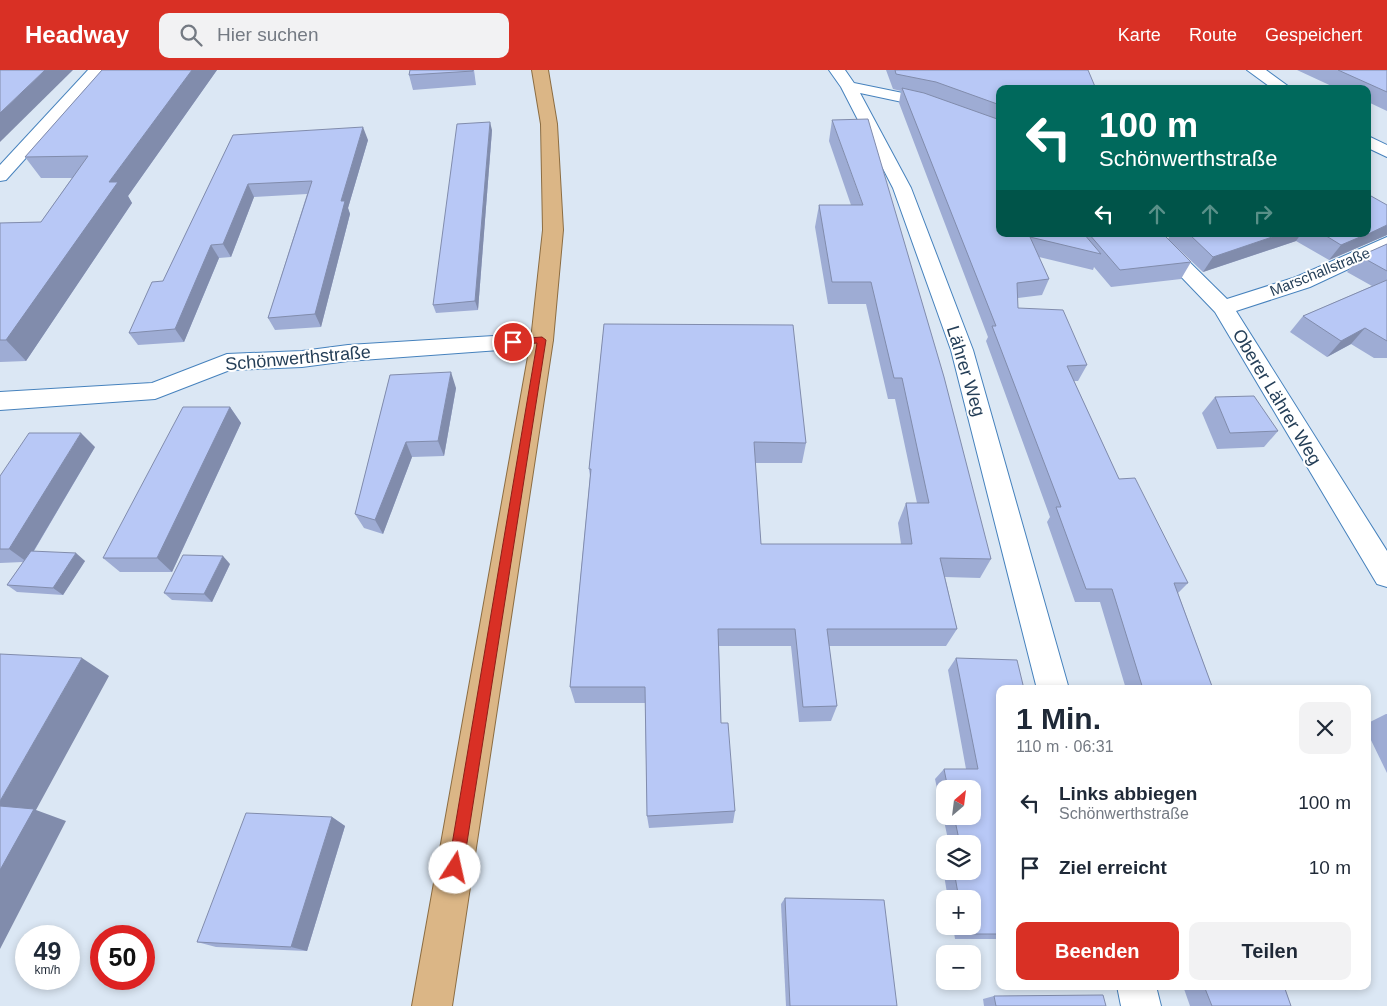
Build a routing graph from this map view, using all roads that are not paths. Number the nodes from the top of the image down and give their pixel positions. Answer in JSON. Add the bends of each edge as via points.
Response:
{"nodes":[{"id":1,"x":96,"y":70,"type":"edge"},
{"id":2,"x":540,"y":70,"type":"edge"},
{"id":3,"x":1255,"y":70,"type":"edge"},
{"id":4,"x":843,"y":78,"type":"edge"},
{"id":5,"x":1278,"y":85,"type":"edge"},
{"id":6,"x":996,"y":128,"type":"edge"},
{"id":7,"x":1371,"y":143,"type":"edge"},
{"id":8,"x":1387,"y":152,"type":"edge"},
{"id":9,"x":0,"y":176,"type":"edge"},
{"id":10,"x":1153,"y":237,"type":"edge"},
{"id":11,"x":1387,"y":243,"type":"edge"},
{"id":12,"x":1223,"y":308,"type":"junction"},
{"id":13,"x":542,"y":340,"type":"junction"},
{"id":14,"x":0,"y":402,"type":"edge"},
{"id":15,"x":1387,"y":575,"type":"edge"},
{"id":16,"x":1052,"y":685,"type":"edge"},
{"id":17,"x":1137,"y":990,"type":"edge"},
{"id":18,"x":432,"y":1006,"type":"edge"},
{"id":19,"x":1141,"y":1006,"type":"edge"}],
"edges":[{"from":1,"to":9,"type":"street"},
{"from":2,"to":13,"type":"main road","via":[[549,124],[553,230]]},
{"from":3,"to":5,"type":"street"},
{"from":4,"to":6,"type":"street","via":[[934,103]]},
{"from":4,"to":16,"type":"street","name":"Lährer Weg","via":[[902,188],[962,350]]},
{"from":7,"to":8,"type":"street"},
{"from":10,"to":12,"type":"street","name":"Oberer Lährer Weg"},
{"from":11,"to":12,"type":"street","name":"Marschallstraße","via":[[1303,282]]},
{"from":12,"to":15,"type":"street","name":"Oberer Lährer Weg"},
{"from":13,"to":14,"type":"street","name":"Schönwerthstraße","via":[[227,362],[155,391]]},
{"from":13,"to":18,"type":"main road"},
{"from":17,"to":19,"type":"street"}]}
